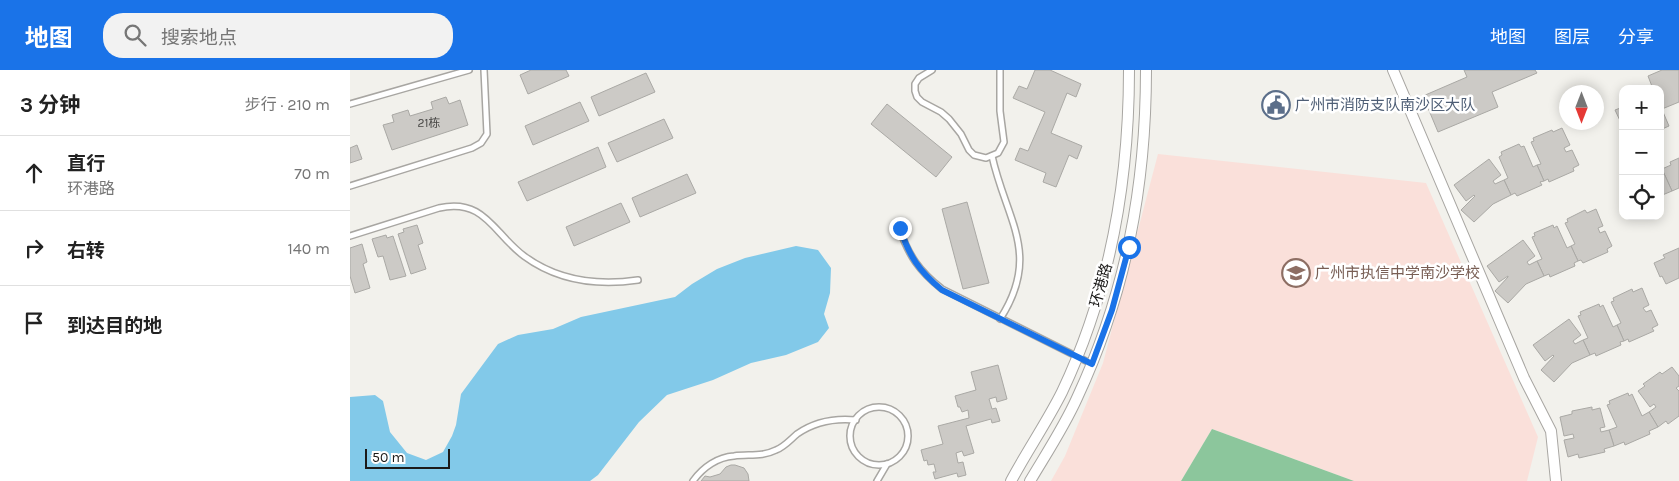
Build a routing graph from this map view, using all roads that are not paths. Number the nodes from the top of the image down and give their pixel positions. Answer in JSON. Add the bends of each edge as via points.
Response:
{"nodes":[{"id":1,"x":470,"y":70,"type":"edge"},
{"id":2,"x":484,"y":70,"type":"edge"},
{"id":3,"x":932,"y":70,"type":"edge"},
{"id":4,"x":1000,"y":70,"type":"edge"},
{"id":5,"x":1129,"y":70,"type":"edge"},
{"id":6,"x":1146,"y":70,"type":"edge"},
{"id":7,"x":1393,"y":70,"type":"edge"},
{"id":8,"x":350,"y":104,"type":"edge"},
{"id":9,"x":992,"y":156,"type":"junction"},
{"id":10,"x":350,"y":186,"type":"edge"},
{"id":11,"x":900,"y":228,"type":"dead end"},
{"id":12,"x":350,"y":236,"type":"edge"},
{"id":13,"x":638,"y":280,"type":"dead end"},
{"id":14,"x":1000,"y":319,"type":"junction"},
{"id":15,"x":1077,"y":356,"type":"junction"},
{"id":16,"x":1092,"y":364,"type":"junction"},
{"id":17,"x":856,"y":420,"type":"junction"},
{"id":18,"x":887,"y":464,"type":"junction"},
{"id":19,"x":693,"y":481,"type":"edge"},
{"id":20,"x":877,"y":481,"type":"edge"},
{"id":21,"x":1010,"y":481,"type":"edge"},
{"id":22,"x":1030,"y":481,"type":"edge"},
{"id":23,"x":1556,"y":481,"type":"edge"}],
"edges":[{"from":1,"to":8,"type":"lane"},
{"from":2,"to":10,"type":"lane","via":[[487,134],[482,143]]},
{"from":3,"to":9,"type":"lane","via":[[915,84],[917,97],[949,120],[974,154],[986,158]]},
{"from":4,"to":9,"type":"lane","via":[[1004,142]]},
{"from":5,"to":15,"type":"street","name":"环港路","via":[[1127,149],[1118,212],[1102,282]]},
{"from":6,"to":16,"type":"street","name":"环港路","via":[[1144,150],[1135,215],[1112,310]]},
{"from":7,"to":23,"type":"street","via":[[1524,378],[1551,431]]},
{"from":9,"to":14,"type":"lane","via":[[1016,229],[1021,256],[1018,282]]},
{"from":11,"to":14,"type":"lane","via":[[905,246],[927,277],[942,290]]},
{"from":12,"to":13,"type":"lane","via":[[446,206],[462,207],[484,216],[524,256],[559,275],[598,284]]},
{"from":14,"to":15,"type":"lane"},
{"from":15,"to":16,"type":"lane"},
{"from":15,"to":21,"type":"street","name":"环港路","via":[[1061,393]]},
{"from":16,"to":22,"type":"street","name":"环港路","via":[[1076,401]]},
{"from":17,"to":18,"type":"lane","via":[[851,440],[856,453],[866,462]]},
{"from":17,"to":18,"type":"lane","via":[[866,411],[879,408],[892,411],[903,420],[908,432],[906,446],[899,458]]},
{"from":17,"to":19,"type":"lane","via":[[819,424],[799,433],[778,450],[763,455],[721,459],[709,465]]},
{"from":18,"to":20,"type":"lane"}]}
